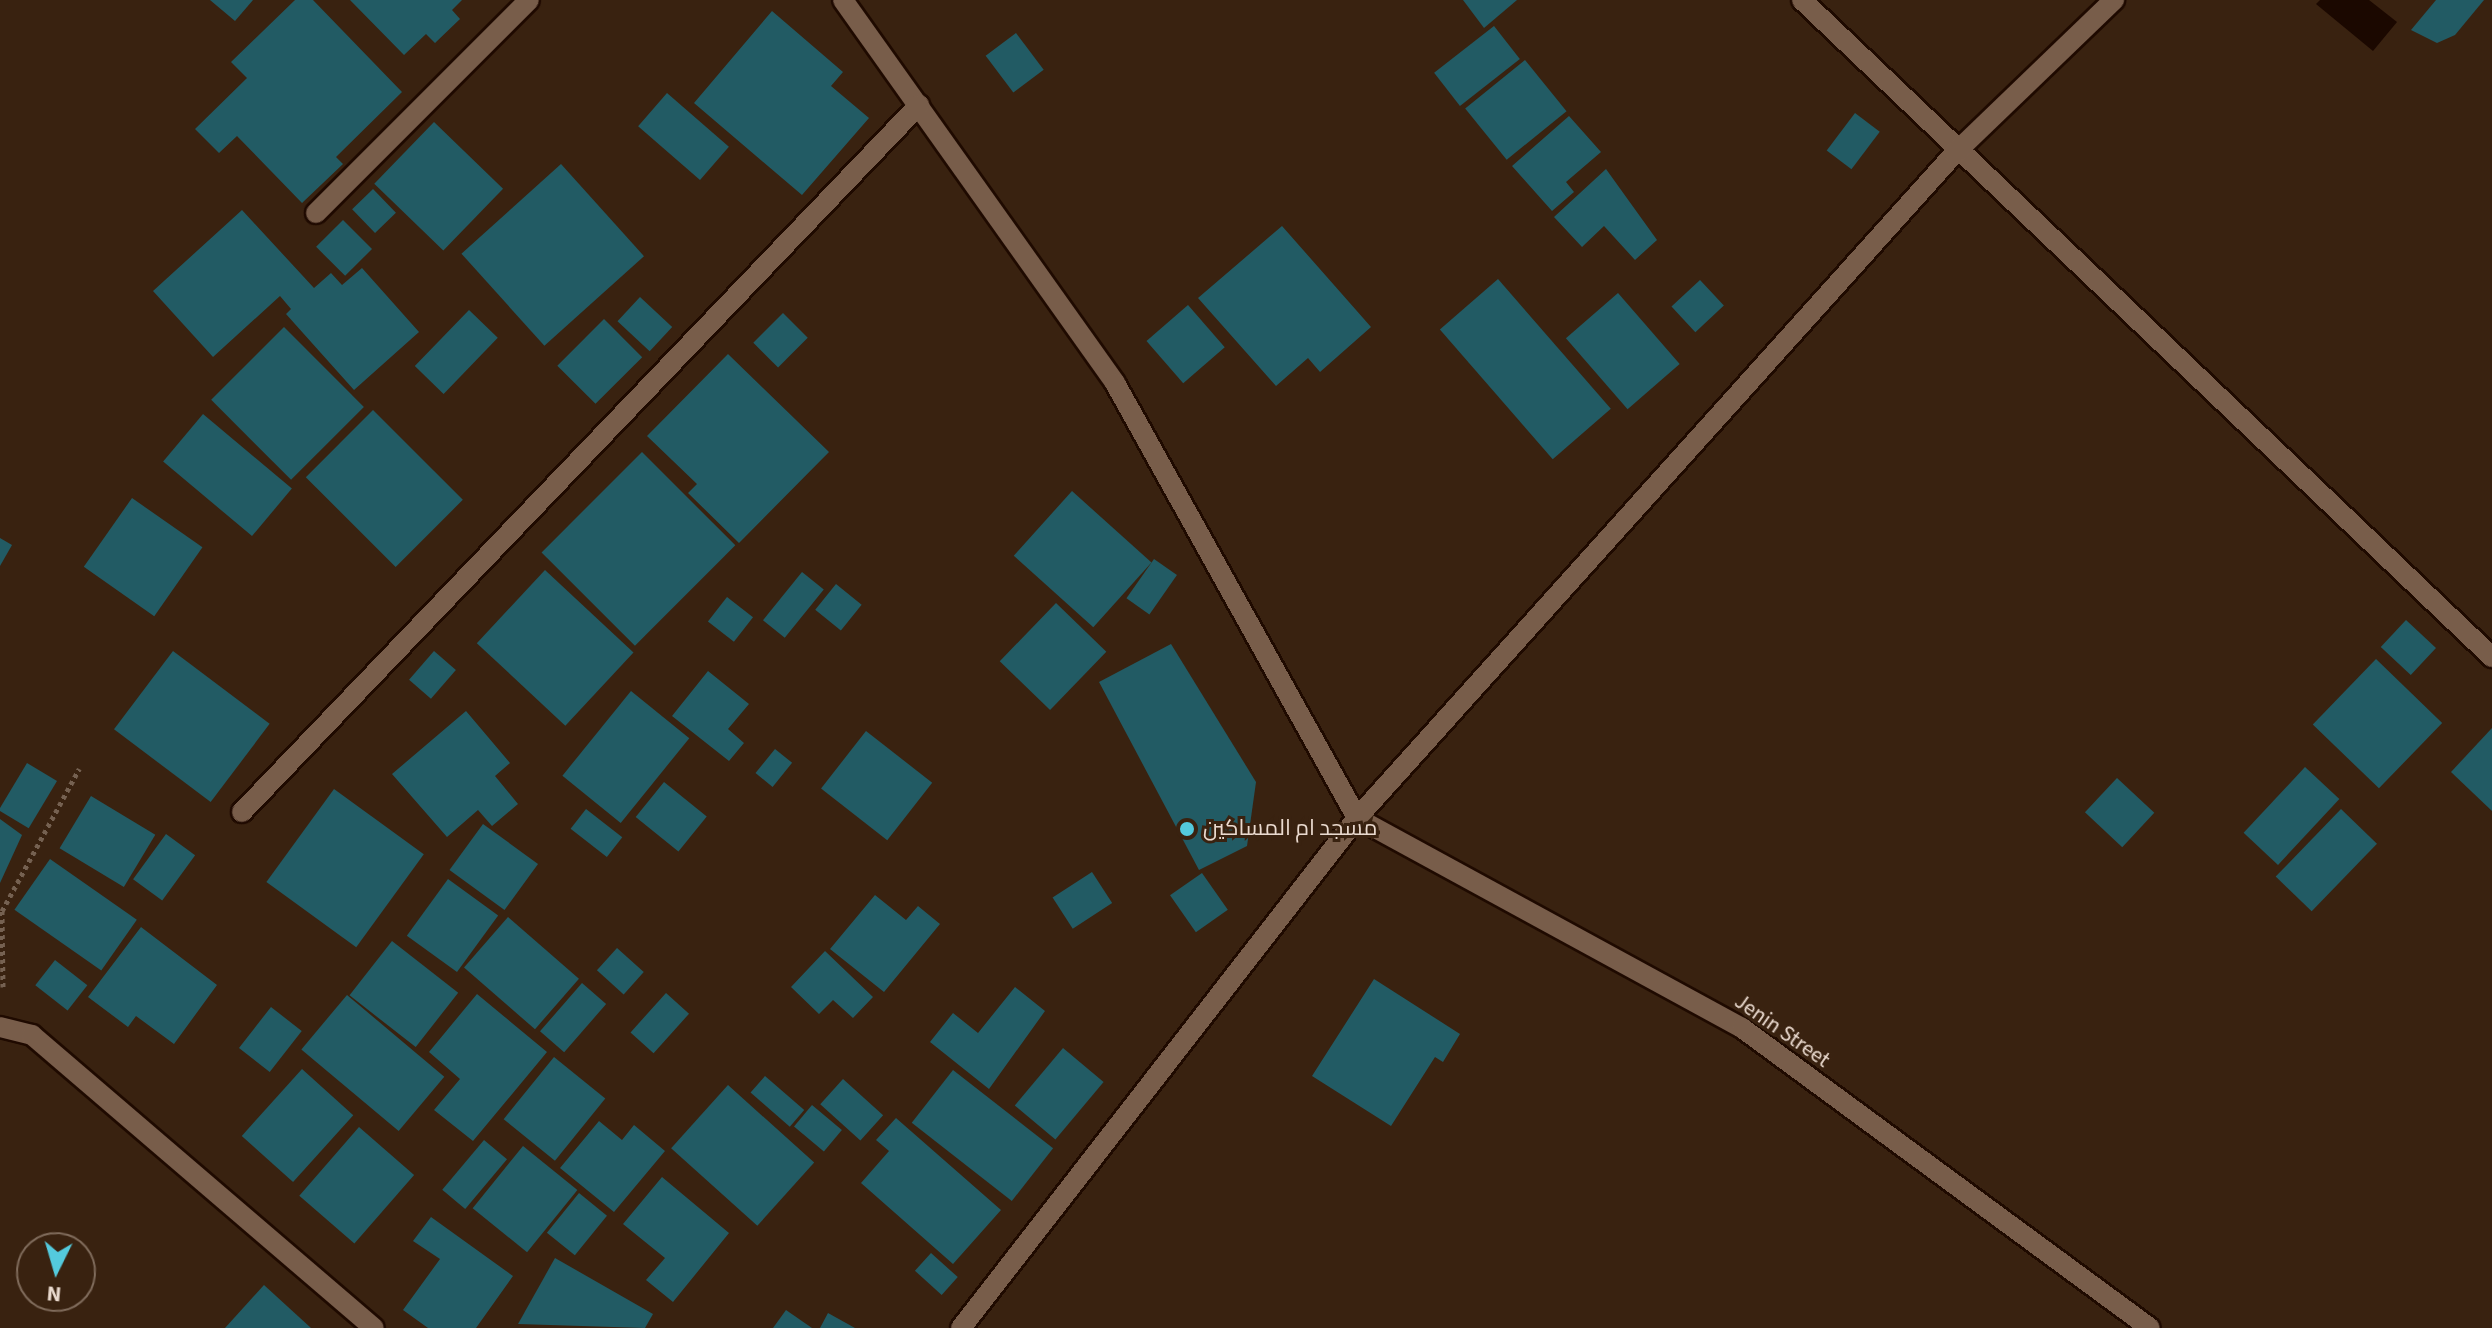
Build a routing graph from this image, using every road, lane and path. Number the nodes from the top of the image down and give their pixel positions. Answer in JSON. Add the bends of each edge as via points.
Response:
{"nodes":[{"id":1,"x":529,"y":0,"type":"edge"},
{"id":2,"x":843,"y":0,"type":"edge"},
{"id":3,"x":1802,"y":0,"type":"edge"},
{"id":4,"x":2114,"y":0,"type":"edge"},
{"id":5,"x":919,"y":105,"type":"junction"},
{"id":6,"x":1955,"y":153,"type":"junction"},
{"id":7,"x":316,"y":213,"type":"dead end"},
{"id":8,"x":2492,"y":657,"type":"edge"},
{"id":9,"x":79,"y":769,"type":"dead end"},
{"id":10,"x":242,"y":812,"type":"dead end"},
{"id":11,"x":1357,"y":818,"type":"junction"},
{"id":12,"x":0,"y":1027,"type":"edge"},
{"id":13,"x":32,"y":1035,"type":"junction"},
{"id":14,"x":374,"y":1328,"type":"edge"},
{"id":15,"x":961,"y":1328,"type":"edge"},
{"id":16,"x":2150,"y":1328,"type":"edge"}],
"edges":[{"from":1,"to":7,"type":"street"},
{"from":2,"to":5,"type":"street"},
{"from":3,"to":6,"type":"street"},
{"from":4,"to":6,"type":"street"},
{"from":5,"to":10,"type":"street"},
{"from":5,"to":11,"type":"street","via":[[1115,383]]},
{"from":6,"to":8,"type":"street"},
{"from":6,"to":11,"type":"street"},
{"from":9,"to":13,"type":"path","via":[[2,911],[0,983]]},
{"from":11,"to":15,"type":"street"},
{"from":11,"to":16,"type":"street","name":"Jenin Street","via":[[1742,1028]]},
{"from":12,"to":13,"type":"street"},
{"from":13,"to":14,"type":"street"}]}
